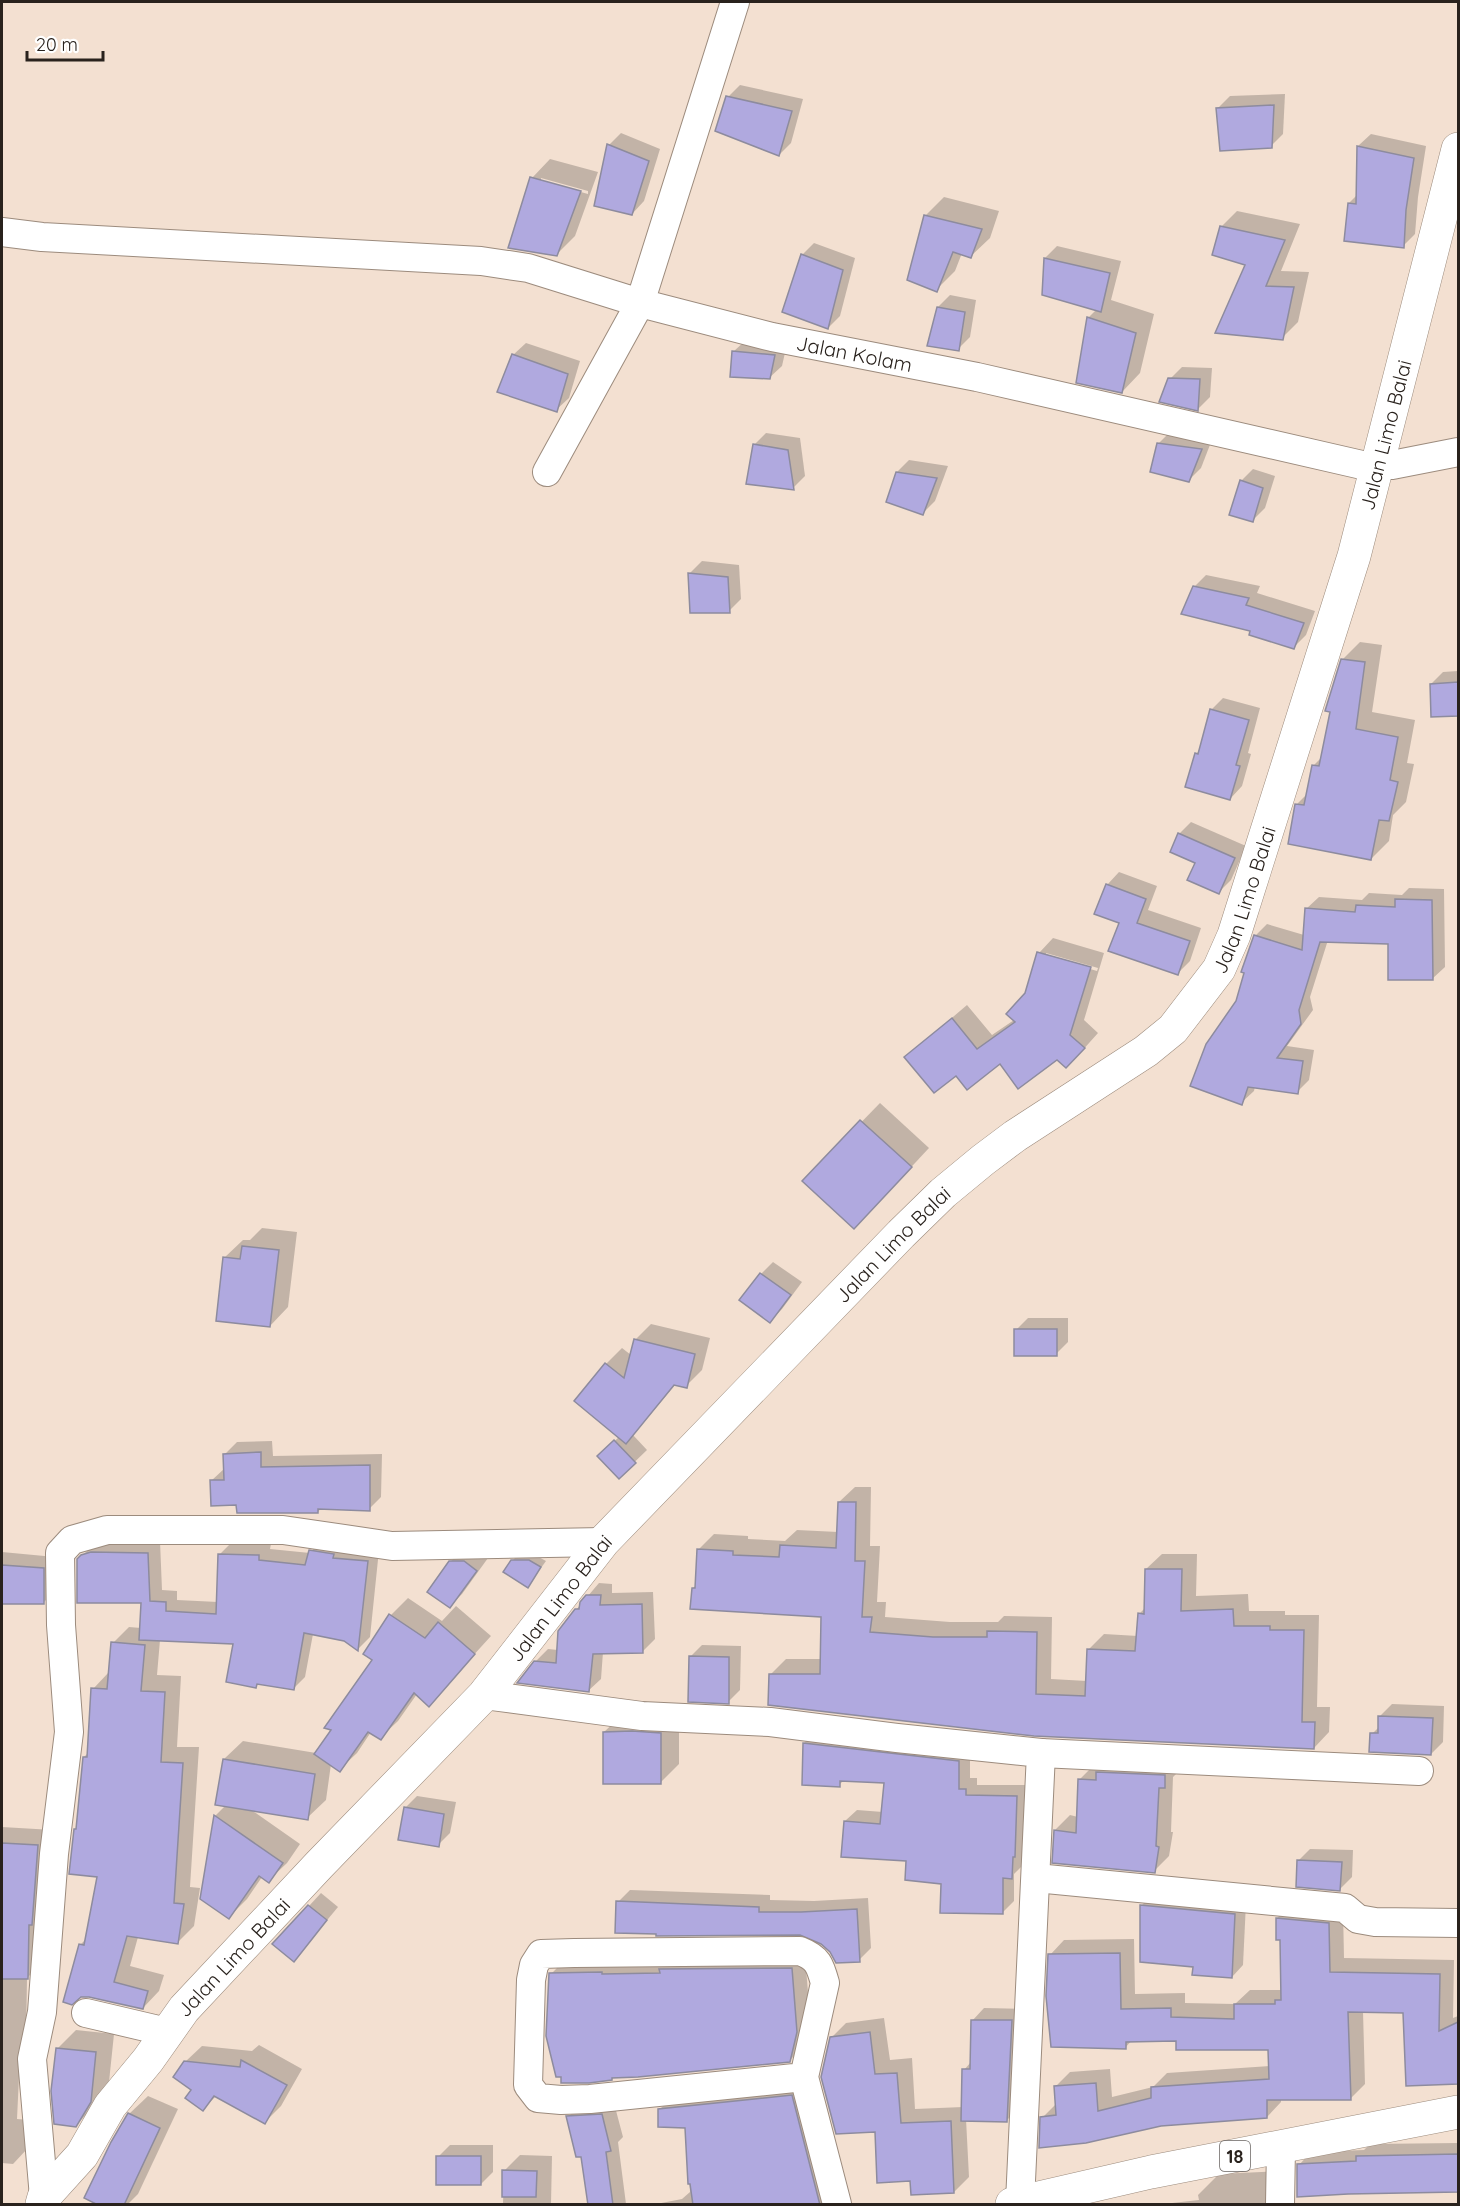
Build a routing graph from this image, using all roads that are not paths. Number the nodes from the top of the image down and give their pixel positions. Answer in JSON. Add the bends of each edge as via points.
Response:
{"nodes":[{"id":1,"x":735,"y":2,"type":"edge"},
{"id":2,"x":1458,"y":149,"type":"edge"},
{"id":3,"x":2,"y":232,"type":"edge"},
{"id":4,"x":640,"y":303,"type":"junction"},
{"id":5,"x":1458,"y":452,"type":"edge"},
{"id":6,"x":1378,"y":466,"type":"junction"},
{"id":7,"x":547,"y":472,"type":"dead end"},
{"id":8,"x":603,"y":1542,"type":"junction"},
{"id":9,"x":484,"y":1695,"type":"junction"},
{"id":10,"x":1041,"y":1753,"type":"junction"},
{"id":11,"x":1419,"y":1771,"type":"dead end"},
{"id":12,"x":1036,"y":1878,"type":"junction"},
{"id":13,"x":1458,"y":1923,"type":"edge"},
{"id":14,"x":86,"y":2013,"type":"dead end"},
{"id":15,"x":167,"y":2032,"type":"junction"},
{"id":16,"x":804,"y":2077,"type":"junction"},
{"id":17,"x":1458,"y":2112,"type":"edge"},
{"id":18,"x":1281,"y":2147,"type":"junction"},
{"id":19,"x":43,"y":2201,"type":"edge"},
{"id":20,"x":1016,"y":2203,"type":"edge"},
{"id":21,"x":837,"y":2205,"type":"edge"},
{"id":22,"x":1280,"y":2205,"type":"edge"}],
"edges":[{"from":1,"to":4,"type":"street"},
{"from":2,"to":6,"type":"main road","name":"Jalan Limo Balai"},
{"from":3,"to":4,"type":"street","name":"Jalan Kolam","via":[[481,261],[528,268]]},
{"from":4,"to":6,"type":"street","name":"Jalan Kolam","via":[[772,337],[976,377]]},
{"from":4,"to":7,"type":"street"},
{"from":5,"to":6,"type":"street","name":"Jalan Kolam"},
{"from":6,"to":8,"type":"main road","name":"Jalan Limo Balai","via":[[1354,556],[1234,936],[1219,969],[1197,1000],[1173,1029],[1146,1051],[1015,1136],[943,1193]]},
{"from":8,"to":9,"type":"main road","name":"Jalan Limo Balai"},
{"from":8,"to":19,"type":"street","via":[[393,1546],[283,1530],[107,1530],[72,1540],[60,1553],[69,1732],[54,1854],[42,2012],[32,2059]]},
{"from":9,"to":10,"type":"street","via":[[642,1716],[770,1722]]},
{"from":9,"to":15,"type":"main road","name":"Jalan Limo Balai","via":[[319,1865]]},
{"from":10,"to":11,"type":"street"},
{"from":10,"to":12,"type":"street"},
{"from":12,"to":13,"type":"street","via":[[1345,1908],[1358,1918],[1375,1922]]},
{"from":12,"to":20,"type":"street"},
{"from":14,"to":15,"type":"street"},
{"from":15,"to":19,"type":"main road","name":"Jalan Limo Balai","via":[[110,2106],[82,2155]]},
{"from":16,"to":16,"type":"street","via":[[825,1983],[813,1956],[800,1951],[541,1954],[534,1965],[528,2085],[538,2098],[590,2099]]},
{"from":16,"to":21,"type":"street"},
{"from":17,"to":18,"type":"main road","number":"18"},
{"from":18,"to":20,"type":"main road","number":"18"},
{"from":18,"to":22,"type":"street"}]}
